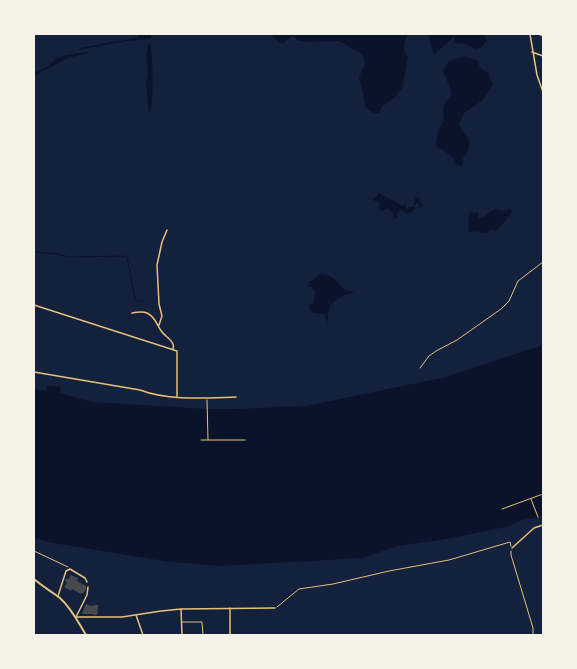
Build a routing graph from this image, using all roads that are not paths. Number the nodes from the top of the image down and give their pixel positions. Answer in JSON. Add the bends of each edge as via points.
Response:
{"nodes":[{"id":1,"x":530,"y":34,"type":"edge"},
{"id":2,"x":539,"y":34,"type":"edge"},
{"id":3,"x":543,"y":36,"type":"edge"},
{"id":4,"x":532,"y":52,"type":"junction"},
{"id":5,"x":543,"y":56,"type":"edge"},
{"id":6,"x":543,"y":92,"type":"edge"},
{"id":7,"x":168,"y":230,"type":"dead end"},
{"id":8,"x":543,"y":262,"type":"edge"},
{"id":9,"x":34,"y":305,"type":"edge"},
{"id":10,"x":132,"y":313,"type":"dead end"},
{"id":11,"x":159,"y":325,"type":"junction"},
{"id":12,"x":173,"y":350,"type":"junction"},
{"id":13,"x":420,"y":368,"type":"dead end"},
{"id":14,"x":34,"y":372,"type":"edge"},
{"id":15,"x":177,"y":397,"type":"junction"},
{"id":16,"x":236,"y":397,"type":"dead end"},
{"id":17,"x":543,"y":525,"type":"edge"},
{"id":18,"x":512,"y":548,"type":"road end"},
{"id":19,"x":34,"y":579,"type":"edge"},
{"id":20,"x":87,"y":582,"type":"dead end"},
{"id":21,"x":88,"y":587,"type":"dead end"},
{"id":22,"x":58,"y":597,"type":"junction"},
{"id":23,"x":230,"y":608,"type":"junction"},
{"id":24,"x":274,"y":608,"type":"road end"},
{"id":25,"x":181,"y":609,"type":"junction"},
{"id":26,"x":136,"y":614,"type":"junction"},
{"id":27,"x":76,"y":617,"type":"junction"},
{"id":28,"x":182,"y":622,"type":"junction"},
{"id":29,"x":86,"y":635,"type":"edge"},
{"id":30,"x":143,"y":635,"type":"edge"},
{"id":31,"x":182,"y":635,"type":"edge"},
{"id":32,"x":202,"y":635,"type":"edge"},
{"id":33,"x":230,"y":635,"type":"edge"}],
"edges":[{"from":1,"to":4,"type":"street"},
{"from":2,"to":3,"type":"street"},
{"from":4,"to":5,"type":"street"},
{"from":4,"to":6,"type":"street"},
{"from":7,"to":11,"type":"street","via":[[162,242],[157,265],[162,316]]},
{"from":8,"to":13,"type":"street","via":[[518,281],[509,301],[501,309],[462,337],[429,356]]},
{"from":9,"to":12,"type":"street"},
{"from":10,"to":11,"type":"street","via":[[147,313]]},
{"from":11,"to":12,"type":"street","via":[[160,330],[173,344]]},
{"from":12,"to":15,"type":"street","via":[[177,351]]},
{"from":14,"to":15,"type":"street"},
{"from":15,"to":16,"type":"street"},
{"from":17,"to":18,"type":"street","via":[[534,528]]},
{"from":19,"to":22,"type":"street"},
{"from":20,"to":22,"type":"street","via":[[70,569],[66,571]]},
{"from":21,"to":27,"type":"street","via":[[87,595]]},
{"from":22,"to":27,"type":"street"},
{"from":23,"to":24,"type":"street"},
{"from":23,"to":25,"type":"street"},
{"from":23,"to":33,"type":"street"},
{"from":25,"to":26,"type":"street"},
{"from":25,"to":28,"type":"street"},
{"from":26,"to":27,"type":"street","via":[[122,617]]},
{"from":26,"to":30,"type":"street"},
{"from":27,"to":29,"type":"street"},
{"from":28,"to":31,"type":"street"},
{"from":28,"to":32,"type":"street","via":[[202,622]]}]}
